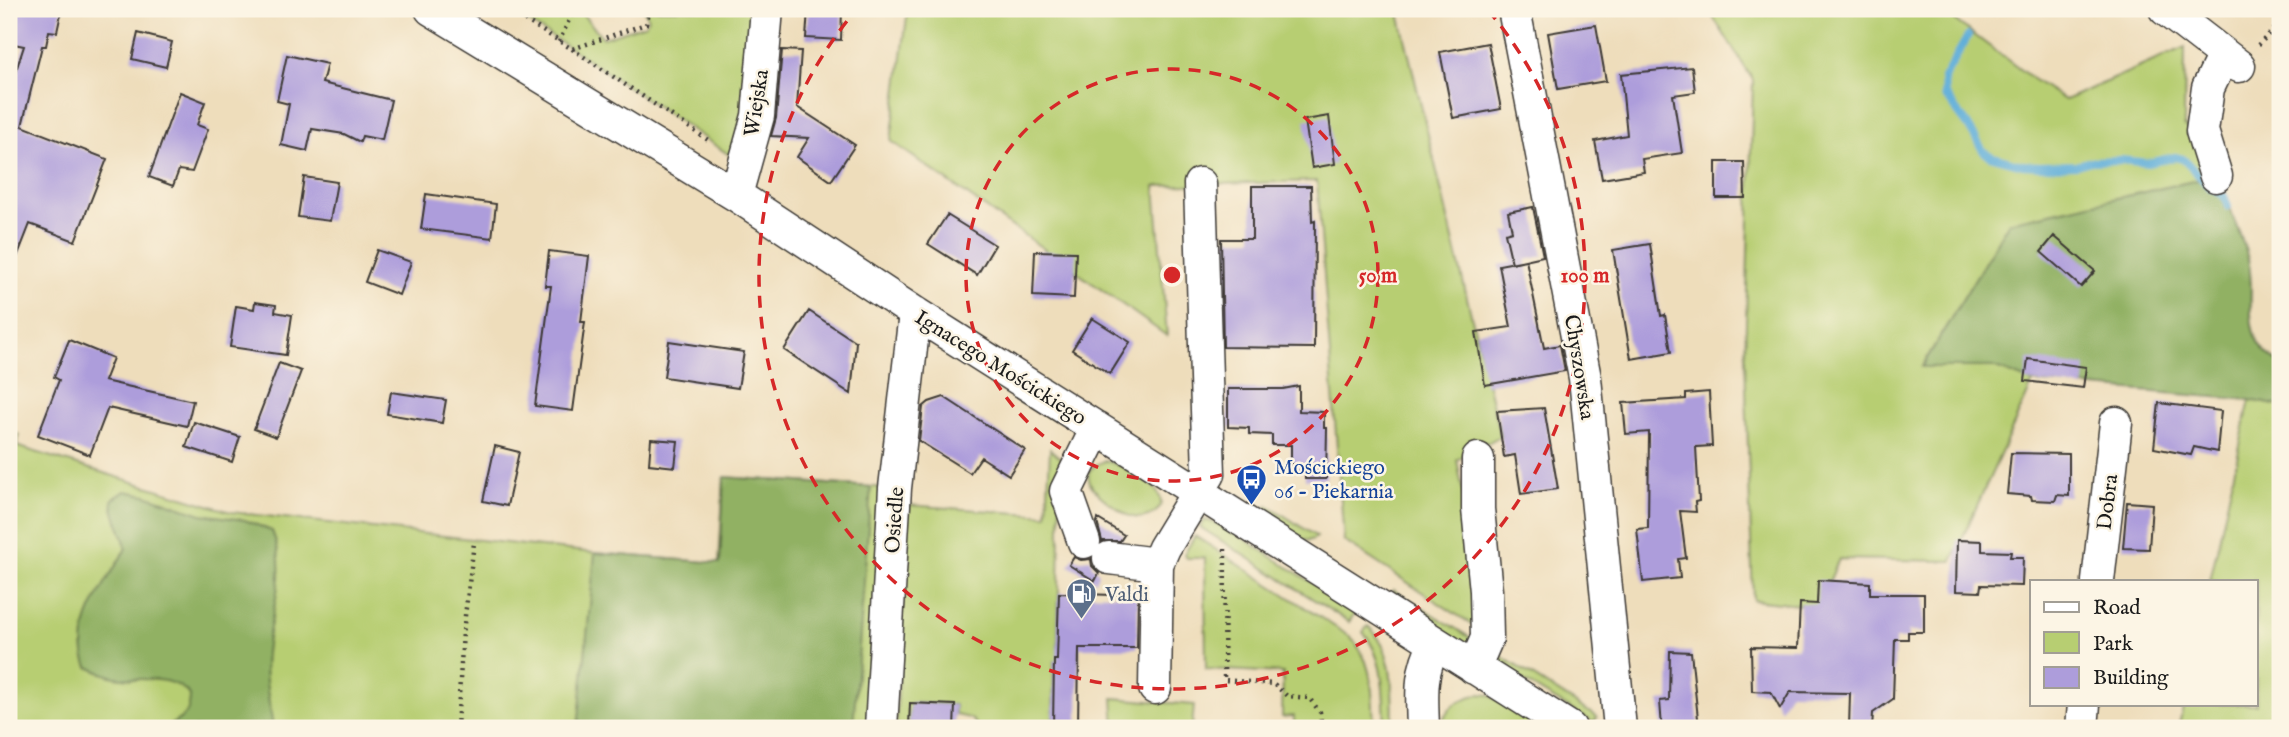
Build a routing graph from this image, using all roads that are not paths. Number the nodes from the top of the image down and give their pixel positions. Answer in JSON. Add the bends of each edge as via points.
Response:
{"nodes":[{"id":1,"x":431,"y":9,"type":"edge"},
{"id":2,"x":767,"y":9,"type":"edge"},
{"id":3,"x":1514,"y":9,"type":"edge"},
{"id":4,"x":2165,"y":9,"type":"edge"},
{"id":5,"x":2216,"y":176,"type":"dead end"},
{"id":6,"x":1200,"y":184,"type":"dead end"},
{"id":7,"x":736,"y":195,"type":"junction"},
{"id":8,"x":915,"y":313,"type":"junction"},
{"id":9,"x":2116,"y":423,"type":"dead end"},
{"id":10,"x":1097,"y":428,"type":"junction"},
{"id":11,"x":1478,"y":459,"type":"dead end"},
{"id":12,"x":1198,"y":492,"type":"junction"},
{"id":13,"x":1157,"y":564,"type":"junction"},
{"id":14,"x":2098,"y":580,"type":"edge"},
{"id":15,"x":1436,"y":643,"type":"junction"},
{"id":16,"x":1474,"y":668,"type":"junction"},
{"id":17,"x":1155,"y":688,"type":"dead end"},
{"id":18,"x":2084,"y":706,"type":"edge"},
{"id":19,"x":881,"y":728,"type":"edge"},
{"id":20,"x":1423,"y":728,"type":"edge"},
{"id":21,"x":1570,"y":728,"type":"edge"},
{"id":22,"x":1620,"y":728,"type":"edge"},
{"id":23,"x":2082,"y":728,"type":"edge"}],
"edges":[{"from":1,"to":7,"type":"street","name":"Ignacego Mościckiego"},
{"from":2,"to":7,"type":"street","name":"Wiejska","via":[[758,116]]},
{"from":3,"to":22,"type":"street","name":"Chyszowska","via":[[1585,378]]},
{"from":4,"to":5,"type":"street","via":[[2231,61],[2208,88],[2202,131]]},
{"from":6,"to":12,"type":"street","via":[[1209,474]]},
{"from":7,"to":8,"type":"street","name":"Ignacego Mościckiego"},
{"from":8,"to":10,"type":"street","name":"Ignacego Mościckiego"},
{"from":8,"to":19,"type":"street","name":"Osiedle","via":[[895,488]]},
{"from":9,"to":14,"type":"street","name":"Dobra"},
{"from":10,"to":12,"type":"street","name":"Ignacego Mościckiego"},
{"from":10,"to":13,"type":"street","via":[[1066,491],[1096,550]]},
{"from":11,"to":16,"type":"street","via":[[1487,638]]},
{"from":12,"to":13,"type":"street"},
{"from":12,"to":15,"type":"street","name":"Ignacego Mościckiego"},
{"from":13,"to":17,"type":"street"},
{"from":15,"to":16,"type":"street","name":"Ignacego Mościckiego"},
{"from":15,"to":20,"type":"street","via":[[1421,680]]},
{"from":16,"to":21,"type":"street","name":"Ignacego Mościckiego"},
{"from":18,"to":23,"type":"street"}]}
